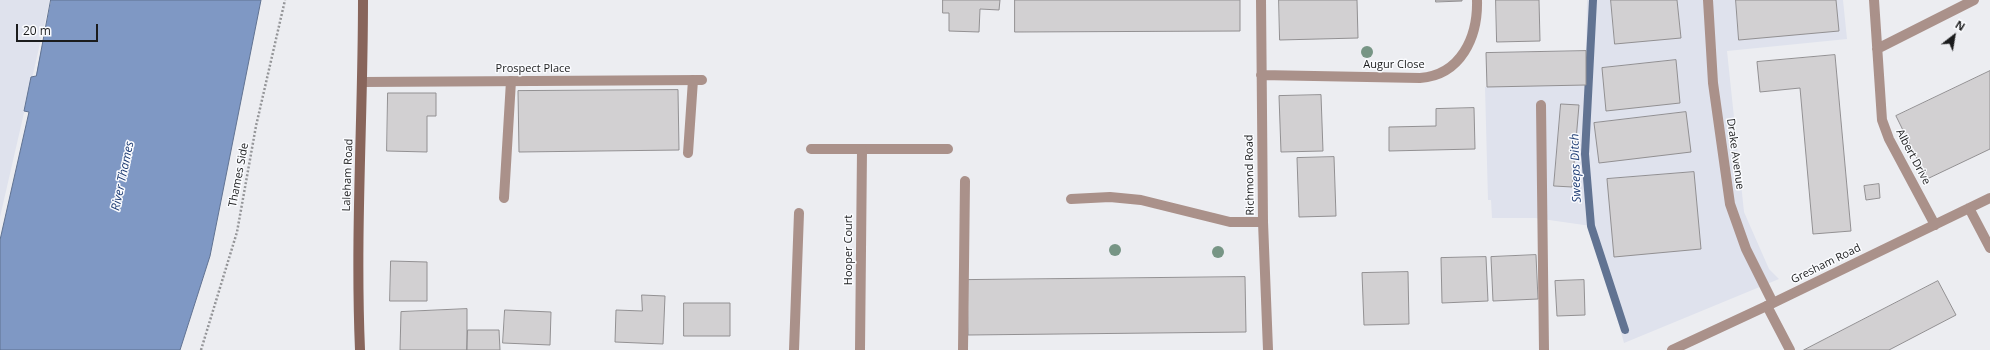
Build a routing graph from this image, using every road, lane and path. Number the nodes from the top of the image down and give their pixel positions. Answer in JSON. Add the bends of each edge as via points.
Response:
{"nodes":[{"id":1,"x":285,"y":0,"type":"edge"},
{"id":2,"x":363,"y":0,"type":"edge"},
{"id":3,"x":1261,"y":0,"type":"edge"},
{"id":4,"x":1477,"y":0,"type":"edge"},
{"id":5,"x":1708,"y":0,"type":"edge"},
{"id":6,"x":1874,"y":0,"type":"edge"},
{"id":7,"x":1974,"y":0,"type":"edge"},
{"id":8,"x":1877,"y":49,"type":"junction"},
{"id":9,"x":1261,"y":75,"type":"junction"},
{"id":10,"x":511,"y":81,"type":"junction"},
{"id":11,"x":363,"y":82,"type":"junction"},
{"id":12,"x":1541,"y":105,"type":"dead end"},
{"id":13,"x":811,"y":149,"type":"dead end"},
{"id":14,"x":948,"y":149,"type":"dead end"},
{"id":15,"x":862,"y":150,"type":"junction"},
{"id":16,"x":688,"y":153,"type":"dead end"},
{"id":17,"x":965,"y":181,"type":"dead end"},
{"id":18,"x":504,"y":198,"type":"dead end"},
{"id":19,"x":1990,"y":198,"type":"edge"},
{"id":20,"x":1071,"y":199,"type":"dead end"},
{"id":21,"x":1969,"y":208,"type":"junction"},
{"id":22,"x":799,"y":213,"type":"dead end"},
{"id":23,"x":1262,"y":222,"type":"junction"},
{"id":24,"x":1935,"y":225,"type":"junction"},
{"id":25,"x":1990,"y":248,"type":"edge"},
{"id":26,"x":1770,"y":305,"type":"junction"},
{"id":27,"x":201,"y":350,"type":"edge"},
{"id":28,"x":360,"y":350,"type":"edge"},
{"id":29,"x":794,"y":350,"type":"edge"},
{"id":30,"x":860,"y":350,"type":"edge"},
{"id":31,"x":963,"y":350,"type":"edge"},
{"id":32,"x":1268,"y":350,"type":"edge"},
{"id":33,"x":1544,"y":350,"type":"edge"},
{"id":34,"x":1672,"y":350,"type":"edge"},
{"id":35,"x":1790,"y":350,"type":"edge"}],
"edges":[{"from":1,"to":27,"type":"path","name":"Thames Side","via":[[256,126],[237,232]]},
{"from":2,"to":11,"type":"main road","name":"Laleham Road"},
{"from":3,"to":9,"type":"street","name":"Richmond Road"},
{"from":4,"to":9,"type":"street","name":"Augur Close","via":[[1474,29],[1467,49],[1454,64],[1435,75],[1420,78]]},
{"from":5,"to":26,"type":"street","name":"Drake Avenue","via":[[1713,83],[1730,204]]},
{"from":6,"to":8,"type":"street","name":"Albert Drive"},
{"from":7,"to":8,"type":"street"},
{"from":8,"to":24,"type":"street","name":"Albert Drive","via":[[1882,120],[1889,139]]},
{"from":9,"to":23,"type":"street","name":"Richmond Road"},
{"from":10,"to":11,"type":"street","name":"Prospect Place"},
{"from":10,"to":16,"type":"street","name":"Prospect Place","via":[[698,80]]},
{"from":10,"to":18,"type":"street"},
{"from":11,"to":28,"type":"main road","name":"Laleham Road","via":[[357,285]]},
{"from":12,"to":33,"type":"street"},
{"from":13,"to":15,"type":"street"},
{"from":14,"to":15,"type":"street"},
{"from":15,"to":30,"type":"street","name":"Hooper Court"},
{"from":17,"to":31,"type":"street"},
{"from":19,"to":21,"type":"street","name":"Gresham Road"},
{"from":20,"to":23,"type":"street","via":[[1110,197],[1142,200],[1230,222]]},
{"from":21,"to":24,"type":"street","name":"Gresham Road"},
{"from":21,"to":25,"type":"street"},
{"from":22,"to":29,"type":"street"},
{"from":23,"to":32,"type":"street","name":"Richmond Road"},
{"from":24,"to":26,"type":"street","name":"Gresham Road"},
{"from":26,"to":34,"type":"street","name":"Gresham Road"},
{"from":26,"to":35,"type":"street","name":"Drake Avenue"}]}
